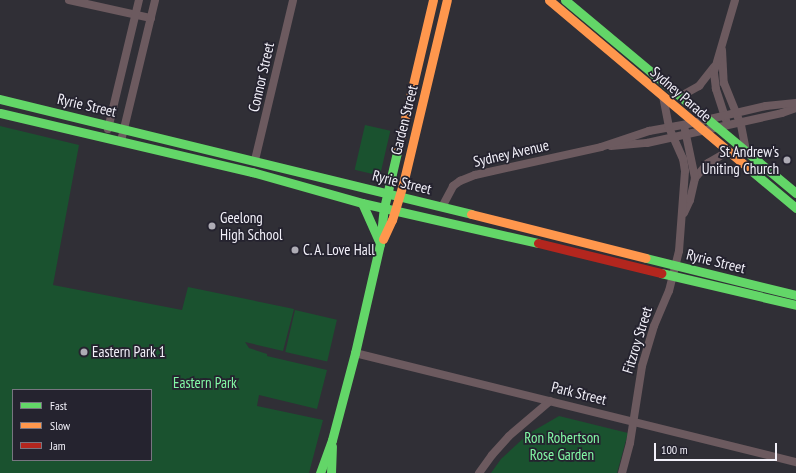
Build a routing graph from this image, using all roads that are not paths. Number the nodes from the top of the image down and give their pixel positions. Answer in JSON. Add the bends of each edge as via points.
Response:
{"nodes":[{"id":1,"x":69,"y":0,"type":"edge"},
{"id":2,"x":139,"y":0,"type":"edge"},
{"id":3,"x":155,"y":0,"type":"edge"},
{"id":4,"x":293,"y":0,"type":"edge"},
{"id":5,"x":433,"y":0,"type":"edge"},
{"id":6,"x":447,"y":0,"type":"edge"},
{"id":7,"x":549,"y":0,"type":"edge"},
{"id":8,"x":565,"y":0,"type":"edge"},
{"id":9,"x":735,"y":0,"type":"edge"},
{"id":10,"x":136,"y":14,"type":"junction"},
{"id":11,"x":151,"y":18,"type":"junction"},
{"id":12,"x":722,"y":47,"type":"junction"},
{"id":13,"x":420,"y":54,"type":"junction"},
{"id":14,"x":434,"y":57,"type":"junction"},
{"id":15,"x":714,"y":67,"type":"junction"},
{"id":16,"x":681,"y":96,"type":"junction"},
{"id":17,"x":663,"y":97,"type":"junction"},
{"id":18,"x":0,"y":99,"type":"edge"},
{"id":19,"x":796,"y":103,"type":"edge"},
{"id":20,"x":796,"y":108,"type":"edge"},
{"id":21,"x":736,"y":112,"type":"junction"},
{"id":22,"x":0,"y":113,"type":"edge"},
{"id":23,"x":724,"y":115,"type":"junction"},
{"id":24,"x":709,"y":119,"type":"junction"},
{"id":25,"x":740,"y":122,"type":"junction"},
{"id":26,"x":109,"y":124,"type":"junction"},
{"id":27,"x":688,"y":124,"type":"junction"},
{"id":28,"x":728,"y":124,"type":"junction"},
{"id":29,"x":669,"y":127,"type":"junction"},
{"id":30,"x":718,"y":127,"type":"junction"},
{"id":31,"x":124,"y":128,"type":"junction"},
{"id":32,"x":402,"y":130,"type":"junction"},
{"id":33,"x":701,"y":130,"type":"junction"},
{"id":34,"x":416,"y":134,"type":"junction"},
{"id":35,"x":686,"y":134,"type":"junction"},
{"id":36,"x":106,"y":137,"type":"junction"},
{"id":37,"x":673,"y":137,"type":"junction"},
{"id":38,"x":121,"y":141,"type":"junction"},
{"id":39,"x":601,"y":147,"type":"junction"},
{"id":40,"x":746,"y":151,"type":"junction"},
{"id":41,"x":727,"y":152,"type":"junction"},
{"id":42,"x":255,"y":160,"type":"junction"},
{"id":43,"x":252,"y":172,"type":"junction"},
{"id":44,"x":695,"y":178,"type":"junction"},
{"id":45,"x":387,"y":193,"type":"junction"},
{"id":46,"x":796,"y":193,"type":"edge"},
{"id":47,"x":400,"y":196,"type":"junction"},
{"id":48,"x":362,"y":203,"type":"junction"},
{"id":49,"x":442,"y":207,"type":"junction"},
{"id":50,"x":384,"y":208,"type":"junction"},
{"id":51,"x":796,"y":208,"type":"edge"},
{"id":52,"x":396,"y":210,"type":"junction"},
{"id":53,"x":682,"y":216,"type":"junction"},
{"id":54,"x":380,"y":244,"type":"junction"},
{"id":55,"x":676,"y":266,"type":"junction"},
{"id":56,"x":674,"y":275,"type":"junction"},
{"id":57,"x":796,"y":295,"type":"edge"},
{"id":58,"x":796,"y":306,"type":"edge"},
{"id":59,"x":355,"y":353,"type":"junction"},
{"id":60,"x":550,"y":401,"type":"junction"},
{"id":61,"x":633,"y":421,"type":"junction"},
{"id":62,"x":332,"y":440,"type":"junction"},
{"id":63,"x":796,"y":462,"type":"edge"},
{"id":64,"x":320,"y":473,"type":"edge"},
{"id":65,"x":331,"y":473,"type":"edge"},
{"id":66,"x":479,"y":473,"type":"edge"},
{"id":67,"x":622,"y":473,"type":"edge"}],
"edges":[{"from":1,"to":10,"type":"street"},
{"from":2,"to":10,"type":"street"},
{"from":3,"to":11,"type":"street"},
{"from":4,"to":42,"type":"street","name":"Connor Street"},
{"from":5,"to":13,"type":"main road","name":"Garden Street"},
{"from":6,"to":14,"type":"main road","name":"Garden Street"},
{"from":7,"to":17,"type":"main road","name":"Sydney Parade"},
{"from":8,"to":16,"type":"main road","name":"Sydney Parade"},
{"from":9,"to":12,"type":"street"},
{"from":10,"to":11,"type":"street"},
{"from":10,"to":26,"type":"street"},
{"from":11,"to":31,"type":"street"},
{"from":12,"to":15,"type":"street"},
{"from":12,"to":21,"type":"street","via":[[724,83]]},
{"from":13,"to":14,"type":"main road"},
{"from":13,"to":32,"type":"main road","name":"Garden Street"},
{"from":14,"to":34,"type":"main road","name":"Garden Street"},
{"from":15,"to":16,"type":"street","via":[[699,86]]},
{"from":15,"to":23,"type":"street","via":[[714,82]]},
{"from":16,"to":24,"type":"main road","name":"Sydney Parade"},
{"from":17,"to":27,"type":"main road","name":"Sydney Parade"},
{"from":17,"to":29,"type":"street","name":"Fitzroy Street"},
{"from":18,"to":26,"type":"main road","name":"Ryrie Street"},
{"from":19,"to":21,"type":"street","name":"Sydney Avenue"},
{"from":20,"to":25,"type":"street","name":"Sydney Avenue"},
{"from":21,"to":23,"type":"street","name":"Sydney Avenue"},
{"from":21,"to":25,"type":"street"},
{"from":22,"to":36,"type":"main road","name":"Ryrie Street"},
{"from":23,"to":24,"type":"street","name":"Sydney Avenue"},
{"from":23,"to":28,"type":"street"},
{"from":24,"to":27,"type":"street","name":"Sydney Avenue"},
{"from":24,"to":30,"type":"main road","name":"Sydney Parade"},
{"from":25,"to":28,"type":"street","name":"Sydney Avenue"},
{"from":25,"to":40,"type":"street"},
{"from":26,"to":31,"type":"main road","name":"Ryrie Street"},
{"from":26,"to":36,"type":"street"},
{"from":27,"to":29,"type":"street","name":"Sydney Avenue"},
{"from":27,"to":33,"type":"main road","name":"Sydney Parade"},
{"from":27,"to":35,"type":"street","name":"Fitzroy Street"},
{"from":28,"to":30,"type":"street","name":"Sydney Avenue"},
{"from":29,"to":37,"type":"street","name":"Fitzroy Street"},
{"from":29,"to":39,"type":"street","name":"Sydney Avenue","via":[[634,135]]},
{"from":30,"to":33,"type":"street","name":"Sydney Avenue"},
{"from":30,"to":40,"type":"main road","name":"Sydney Parade"},
{"from":31,"to":38,"type":"street"},
{"from":31,"to":42,"type":"main road","name":"Ryrie Street"},
{"from":32,"to":34,"type":"main road"},
{"from":32,"to":45,"type":"main road","name":"Garden Street"},
{"from":33,"to":35,"type":"street","name":"Sydney Avenue"},
{"from":33,"to":41,"type":"main road","name":"Sydney Parade"},
{"from":34,"to":47,"type":"main road","name":"Garden Street"},
{"from":35,"to":37,"type":"street","name":"Sydney Avenue"},
{"from":35,"to":44,"type":"street","name":"Fitzroy Street"},
{"from":36,"to":38,"type":"main road","name":"Ryrie Street"},
{"from":37,"to":39,"type":"street","name":"Sydney Avenue","via":[[639,144]]},
{"from":37,"to":53,"type":"street","name":"Fitzroy Street","via":[[685,171]]},
{"from":38,"to":43,"type":"main road","name":"Ryrie Street"},
{"from":39,"to":49,"type":"street","name":"Sydney Avenue","via":[[471,176],[453,186]]},
{"from":40,"to":46,"type":"main road","name":"Sydney Parade"},
{"from":41,"to":44,"type":"street","name":"Fitzroy Street","via":[[708,162]]},
{"from":41,"to":51,"type":"main road","name":"Sydney Parade"},
{"from":42,"to":43,"type":"main road"},
{"from":42,"to":45,"type":"main road","name":"Ryrie Street"},
{"from":43,"to":48,"type":"main road","name":"Ryrie Street"},
{"from":44,"to":53,"type":"street","name":"Fitzroy Street","via":[[690,200]]},
{"from":45,"to":47,"type":"main road","name":"Ryrie Street"},
{"from":45,"to":50,"type":"main road","name":"Garden Street"},
{"from":47,"to":49,"type":"main road","name":"Ryrie Street"},
{"from":47,"to":52,"type":"main road","name":"Garden Street"},
{"from":48,"to":50,"type":"main road","name":"Ryrie Street"},
{"from":48,"to":54,"type":"main road"},
{"from":49,"to":55,"type":"main road","name":"Ryrie Street"},
{"from":50,"to":52,"type":"main road","name":"Ryrie Street"},
{"from":50,"to":54,"type":"main road","name":"Garden Street"},
{"from":52,"to":54,"type":"main road","name":"Garden Street"},
{"from":52,"to":56,"type":"main road","name":"Ryrie Street"},
{"from":53,"to":55,"type":"street","name":"Fitzroy Street"},
{"from":54,"to":59,"type":"main road","name":"Garden Street"},
{"from":55,"to":56,"type":"street","name":"Fitzroy Street"},
{"from":55,"to":57,"type":"main road","name":"Ryrie Street"},
{"from":56,"to":58,"type":"main road","name":"Ryrie Street"},
{"from":56,"to":61,"type":"street","name":"Fitzroy Street","via":[[645,353],[638,380]]},
{"from":59,"to":60,"type":"street","name":"Park Street"},
{"from":59,"to":62,"type":"main road","name":"Garden Street"},
{"from":60,"to":61,"type":"street","name":"Park Street"},
{"from":60,"to":66,"type":"street","via":[[509,436]]},
{"from":61,"to":63,"type":"street","name":"Park Street"},
{"from":61,"to":67,"type":"street","name":"Fitzroy Street"},
{"from":62,"to":64,"type":"main road","name":"Garden Street"},
{"from":62,"to":65,"type":"main road","name":"Garden Street"}]}
